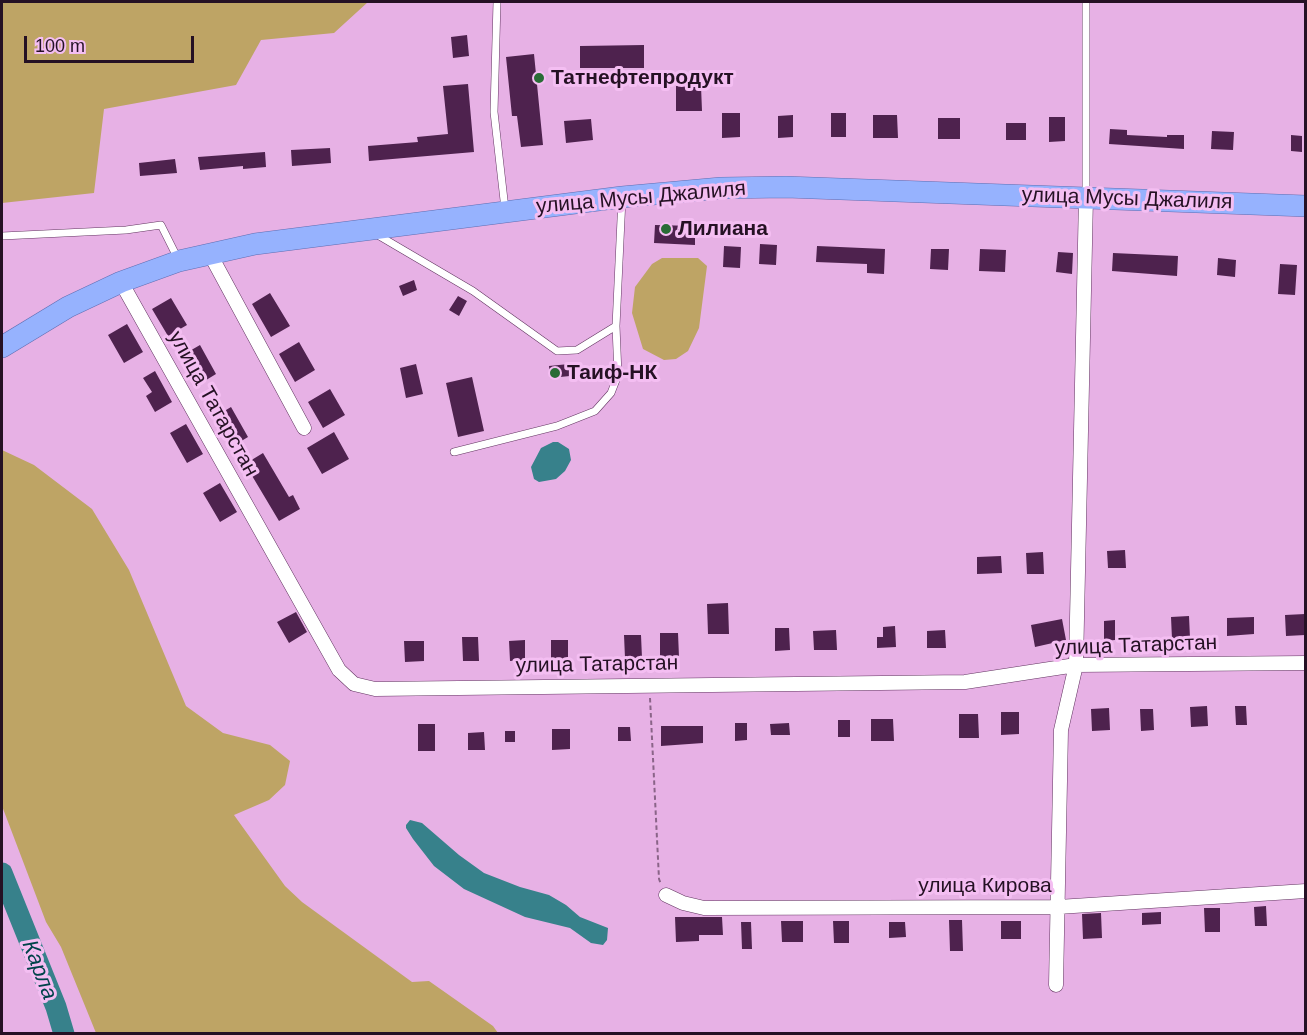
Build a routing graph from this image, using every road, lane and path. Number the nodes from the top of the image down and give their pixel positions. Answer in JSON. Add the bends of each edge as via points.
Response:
{"nodes":[{"id":1,"x":497,"y":2,"type":"edge"},
{"id":2,"x":1086,"y":2,"type":"edge"},
{"id":3,"x":1086,"y":196,"type":"junction"},
{"id":4,"x":622,"y":197,"type":"junction"},
{"id":5,"x":1305,"y":206,"type":"edge"},
{"id":6,"x":505,"y":212,"type":"junction"},
{"id":7,"x":369,"y":230,"type":"junction"},
{"id":8,"x":2,"y":236,"type":"edge"},
{"id":9,"x":210,"y":254,"type":"junction"},
{"id":10,"x":179,"y":261,"type":"junction"},
{"id":11,"x":121,"y":282,"type":"junction"},
{"id":12,"x":616,"y":326,"type":"junction"},
{"id":13,"x":2,"y":347,"type":"edge"},
{"id":14,"x":304,"y":428,"type":"dead end"},
{"id":15,"x":454,"y":452,"type":"dead end"},
{"id":16,"x":1305,"y":663,"type":"edge"},
{"id":17,"x":1076,"y":665,"type":"junction"},
{"id":18,"x":650,"y":686,"type":"junction"},
{"id":19,"x":1305,"y":891,"type":"edge"},
{"id":20,"x":666,"y":895,"type":"joint"},
{"id":21,"x":1058,"y":907,"type":"junction"},
{"id":22,"x":1056,"y":985,"type":"dead end"}],
"edges":[{"from":1,"to":6,"type":"lane","via":[[494,112]]},
{"from":2,"to":3,"type":"lane"},
{"from":3,"to":4,"type":"highway","name":"улица Мусы Джалиля","via":[[786,187]]},
{"from":3,"to":5,"type":"highway","name":"улица Мусы Джалиля"},
{"from":3,"to":17,"type":"street"},
{"from":4,"to":6,"type":"highway","name":"улица Мусы Джалиля"},
{"from":4,"to":12,"type":"lane"},
{"from":6,"to":7,"type":"highway","name":"улица Мусы Джалиля"},
{"from":7,"to":9,"type":"highway","name":"улица Мусы Джалиля","via":[[255,244]]},
{"from":7,"to":12,"type":"lane","via":[[473,291],[557,351],[577,350]]},
{"from":8,"to":10,"type":"lane","via":[[161,225]]},
{"from":9,"to":10,"type":"highway","name":"улица Мусы Джалиля"},
{"from":9,"to":14,"type":"street"},
{"from":10,"to":11,"type":"highway","name":"улица Мусы Джалиля"},
{"from":11,"to":13,"type":"highway","name":"улица Мусы Джалиля","via":[[68,307]]},
{"from":11,"to":18,"type":"street","name":"улица Татарстан","via":[[339,670],[354,684],[375,689]]},
{"from":12,"to":15,"type":"lane","via":[[618,375],[596,411],[558,426]]},
{"from":16,"to":17,"type":"street","name":"улица Татарстан"},
{"from":17,"to":18,"type":"street","name":"улица Татарстан","via":[[965,682]]},
{"from":17,"to":21,"type":"street","via":[[1061,730]]},
{"from":18,"to":20,"type":"path","via":[[659,879]]},
{"from":19,"to":21,"type":"street","name":"улица Кирова"},
{"from":20,"to":21,"type":"street","name":"улица Кирова","via":[[704,908]]},
{"from":21,"to":22,"type":"street"}]}
